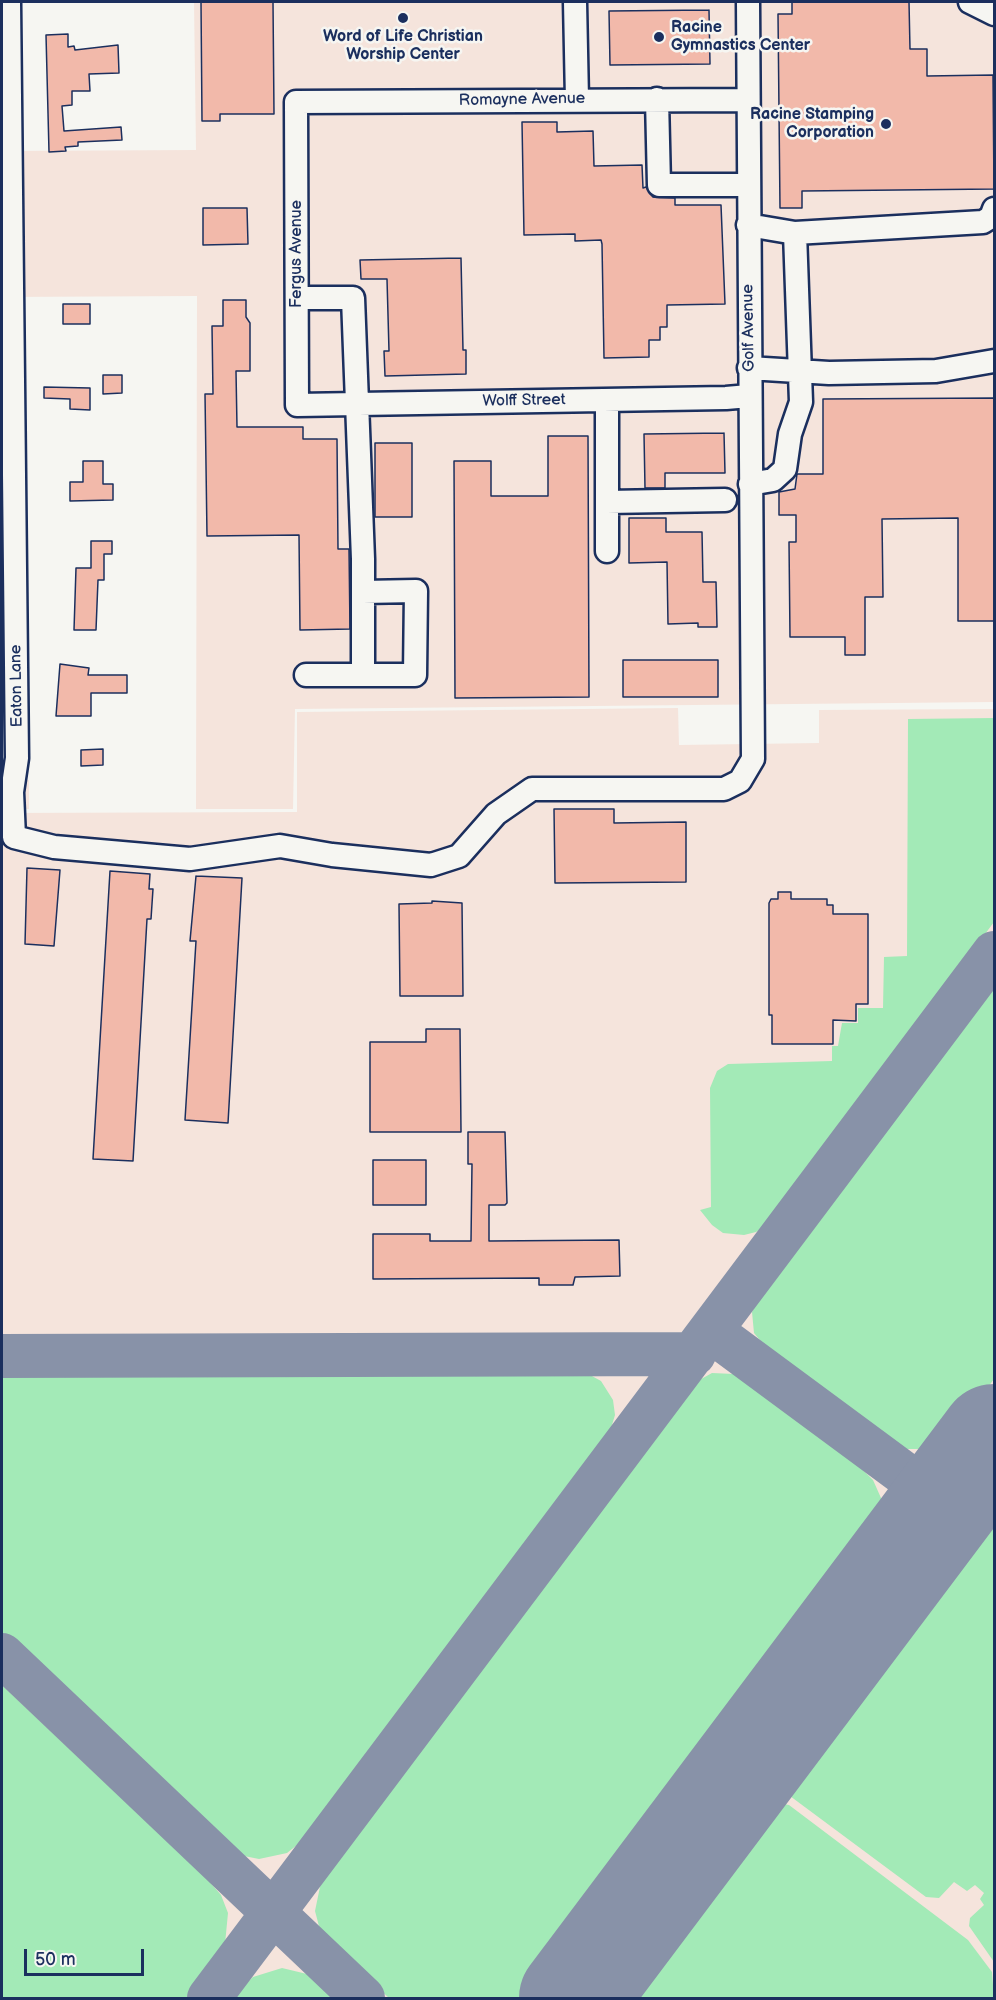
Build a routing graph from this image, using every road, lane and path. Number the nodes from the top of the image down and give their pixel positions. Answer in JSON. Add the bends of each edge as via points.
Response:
{"nodes":[{"id":1,"x":9,"y":2,"type":"edge"},
{"id":2,"x":575,"y":2,"type":"edge"},
{"id":3,"x":748,"y":2,"type":"edge"},
{"id":4,"x":970,"y":2,"type":"edge"},
{"id":5,"x":994,"y":14,"type":"edge"},
{"id":6,"x":657,"y":99,"type":"junction"},
{"id":7,"x":577,"y":100,"type":"junction"},
{"id":8,"x":747,"y":100,"type":"junction"},
{"id":9,"x":297,"y":102,"type":"joint"},
{"id":10,"x":748,"y":185,"type":"junction"},
{"id":11,"x":994,"y":209,"type":"edge"},
{"id":12,"x":748,"y":225,"type":"junction"},
{"id":13,"x":795,"y":233,"type":"junction"},
{"id":14,"x":297,"y":298,"type":"junction"},
{"id":15,"x":994,"y":361,"type":"edge"},
{"id":16,"x":749,"y":368,"type":"junction"},
{"id":17,"x":801,"y":372,"type":"junction"},
{"id":18,"x":7,"y":380,"type":"edge"},
{"id":19,"x":749,"y":396,"type":"junction"},
{"id":20,"x":607,"y":400,"type":"junction"},
{"id":21,"x":356,"y":404,"type":"junction"},
{"id":22,"x":297,"y":405,"type":"joint"},
{"id":23,"x":750,"y":484,"type":"junction"},
{"id":24,"x":725,"y":500,"type":"dead end"},
{"id":25,"x":607,"y":502,"type":"junction"},
{"id":26,"x":8,"y":508,"type":"edge"},
{"id":27,"x":607,"y":551,"type":"dead end"},
{"id":28,"x":363,"y":592,"type":"junction"},
{"id":29,"x":752,"y":654,"type":"joint"},
{"id":30,"x":306,"y":675,"type":"dead end"},
{"id":31,"x":363,"y":675,"type":"junction"}],
"edges":[{"from":1,"to":18,"type":"street","name":"Eaton Lane"},
{"from":2,"to":7,"type":"street"},
{"from":3,"to":8,"type":"street","name":"Golf Avenue"},
{"from":4,"to":5,"type":"street"},
{"from":6,"to":7,"type":"street","name":"Romayne Avenue"},
{"from":6,"to":8,"type":"street","name":"Romayne Avenue"},
{"from":6,"to":10,"type":"street","via":[[659,185]]},
{"from":7,"to":9,"type":"street","name":"Romayne Avenue"},
{"from":8,"to":10,"type":"street","name":"Golf Avenue"},
{"from":9,"to":14,"type":"street","name":"Fergus Avenue"},
{"from":10,"to":12,"type":"street","name":"Golf Avenue"},
{"from":11,"to":13,"type":"street","via":[[983,222]]},
{"from":12,"to":13,"type":"street"},
{"from":12,"to":16,"type":"street","name":"Golf Avenue"},
{"from":13,"to":17,"type":"street"},
{"from":14,"to":21,"type":"street","via":[[353,298]]},
{"from":14,"to":22,"type":"street","name":"Fergus Avenue"},
{"from":15,"to":17,"type":"street","via":[[936,371]]},
{"from":16,"to":17,"type":"street"},
{"from":16,"to":19,"type":"street","name":"Golf Avenue"},
{"from":17,"to":23,"type":"street","via":[[801,402],[784,469],[772,480]]},
{"from":18,"to":26,"type":"street","name":"Eaton Lane"},
{"from":19,"to":20,"type":"street","name":"Wolff Street"},
{"from":19,"to":23,"type":"street","name":"Golf Avenue"},
{"from":20,"to":21,"type":"street","name":"Wolff Street"},
{"from":20,"to":25,"type":"street"},
{"from":21,"to":22,"type":"street","name":"Wolff Street"},
{"from":21,"to":28,"type":"street"},
{"from":23,"to":29,"type":"street","name":"Golf Avenue"},
{"from":24,"to":25,"type":"street"},
{"from":25,"to":27,"type":"street"},
{"from":26,"to":29,"type":"street","name":"Eaton Lane","via":[[17,758],[12,792],[14,837],[54,847],[190,859],[280,846],[431,865],[459,856],[496,814],[532,789],[724,789],[740,781],[753,759]]},
{"from":28,"to":31,"type":"street"},
{"from":28,"to":31,"type":"street","via":[[416,591],[415,675]]},
{"from":30,"to":31,"type":"street"}]}
